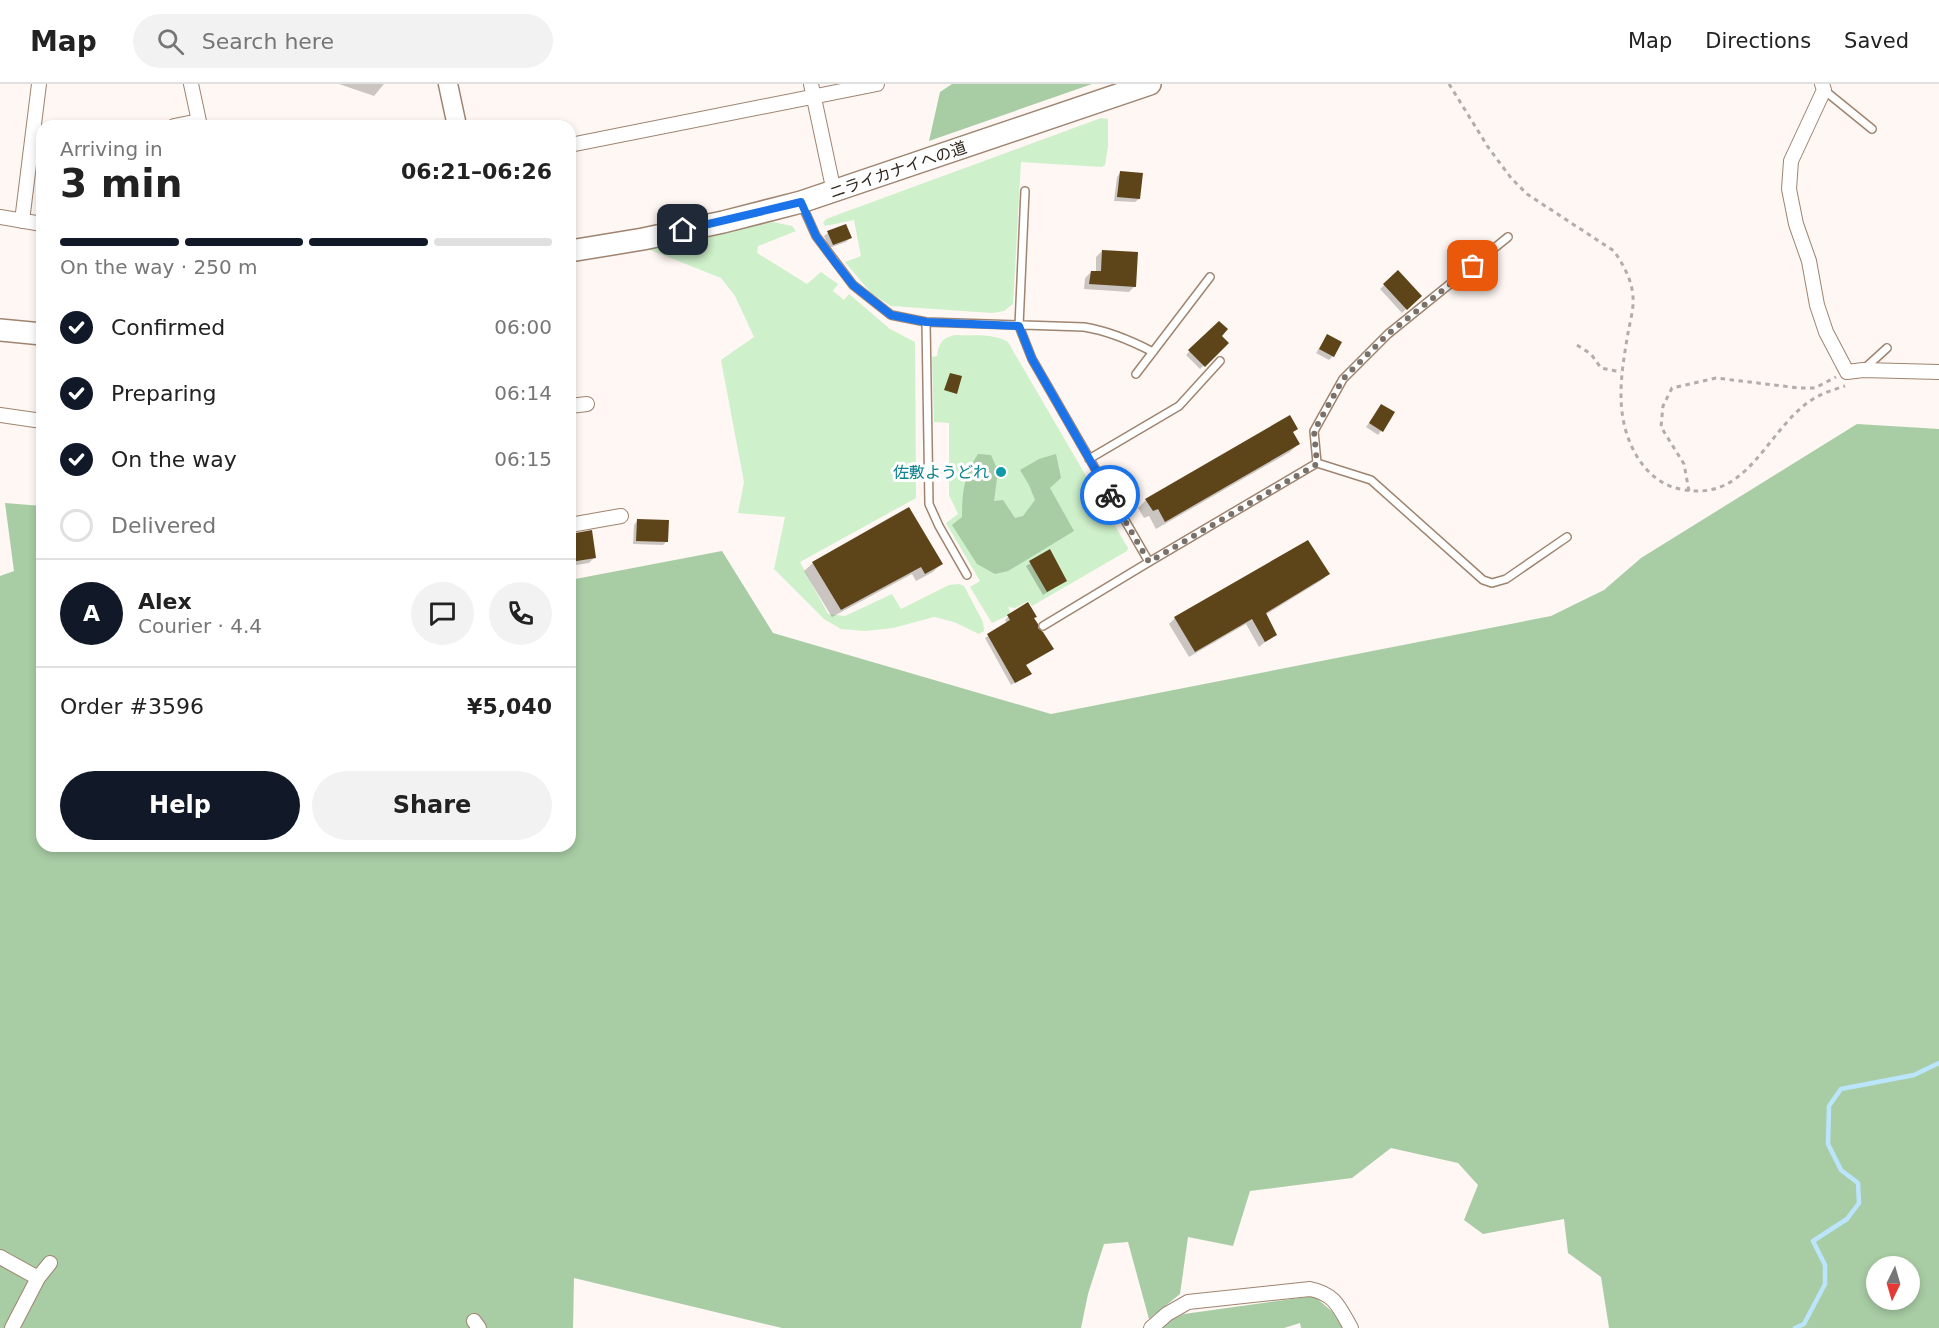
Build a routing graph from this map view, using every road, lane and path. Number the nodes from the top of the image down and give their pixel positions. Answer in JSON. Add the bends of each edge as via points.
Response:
{"nodes":[{"id":1,"x":39,"y":84,"type":"edge"},
{"id":2,"x":191,"y":84,"type":"edge"},
{"id":3,"x":448,"y":84,"type":"edge"},
{"id":4,"x":877,"y":84,"type":"edge"},
{"id":5,"x":1150,"y":84,"type":"edge"},
{"id":6,"x":1449,"y":84,"type":"edge"},
{"id":7,"x":1823,"y":87,"type":"edge"},
{"id":8,"x":812,"y":90,"type":"edge"},
{"id":9,"x":38,"y":120,"type":"edge"},
{"id":10,"x":198,"y":120,"type":"edge"},
{"id":11,"x":456,"y":120,"type":"edge"},
{"id":12,"x":1872,"y":129,"type":"dead end"},
{"id":13,"x":36,"y":143,"type":"edge"},
{"id":14,"x":576,"y":144,"type":"edge"},
{"id":15,"x":1025,"y":191,"type":"dead end"},
{"id":16,"x":834,"y":192,"type":"junction"},
{"id":17,"x":801,"y":202,"type":"junction"},
{"id":18,"x":0,"y":218,"type":"edge"},
{"id":19,"x":22,"y":221,"type":"junction"},
{"id":20,"x":36,"y":223,"type":"edge"},
{"id":21,"x":1508,"y":237,"type":"dead end"},
{"id":22,"x":576,"y":250,"type":"edge"},
{"id":23,"x":1210,"y":277,"type":"dead end"},
{"id":24,"x":926,"y":322,"type":"junction"},
{"id":25,"x":1019,"y":326,"type":"junction"},
{"id":26,"x":0,"y":330,"type":"edge"},
{"id":27,"x":36,"y":333,"type":"edge"},
{"id":28,"x":1577,"y":345,"type":"dead end"},
{"id":29,"x":1887,"y":348,"type":"dead end"},
{"id":30,"x":1152,"y":352,"type":"junction"},
{"id":31,"x":1220,"y":361,"type":"dead end"},
{"id":32,"x":1863,"y":370,"type":"junction"},
{"id":33,"x":1621,"y":372,"type":"junction"},
{"id":34,"x":1939,"y":372,"type":"edge"},
{"id":35,"x":1136,"y":374,"type":"dead end"},
{"id":36,"x":1848,"y":378,"type":"junction"},
{"id":37,"x":587,"y":404,"type":"dead end"},
{"id":38,"x":576,"y":405,"type":"edge"},
{"id":39,"x":0,"y":415,"type":"edge"},
{"id":40,"x":36,"y":420,"type":"edge"},
{"id":41,"x":1089,"y":459,"type":"junction"},
{"id":42,"x":1317,"y":464,"type":"junction"},
{"id":43,"x":1689,"y":491,"type":"junction"},
{"id":44,"x":621,"y":516,"type":"dead end"},
{"id":45,"x":576,"y":524,"type":"edge"},
{"id":46,"x":1567,"y":537,"type":"dead end"},
{"id":47,"x":1149,"y":562,"type":"junction"},
{"id":48,"x":967,"y":575,"type":"dead end"},
{"id":49,"x":1043,"y":626,"type":"dead end"},
{"id":50,"x":0,"y":1257,"type":"edge"},
{"id":51,"x":50,"y":1263,"type":"dead end"},
{"id":52,"x":38,"y":1278,"type":"junction"},
{"id":53,"x":12,"y":1328,"type":"edge"},
{"id":54,"x":1150,"y":1328,"type":"edge"},
{"id":55,"x":1351,"y":1328,"type":"edge"}],
"edges":[{"from":1,"to":9,"type":"street"},
{"from":2,"to":10,"type":"street"},
{"from":3,"to":11,"type":"street"},
{"from":4,"to":8,"type":"street"},
{"from":5,"to":16,"type":"main road","name":"ニライカナイへの道"},
{"from":6,"to":33,"type":"path","via":[[1511,178],[1527,194],[1614,251],[1622,262],[1634,298]]},
{"from":7,"to":12,"type":"lane"},
{"from":7,"to":36,"type":"street","via":[[1791,161],[1789,189],[1817,305]]},
{"from":8,"to":14,"type":"street"},
{"from":8,"to":16,"type":"street"},
{"from":13,"to":19,"type":"street"},
{"from":15,"to":25,"type":"lane"},
{"from":16,"to":17,"type":"main road","name":"ニライカナイへの道"},
{"from":17,"to":22,"type":"main road","name":"ニライカナイへの道","via":[[677,232]]},
{"from":17,"to":24,"type":"lane","via":[[816,236],[853,285],[891,315]]},
{"from":18,"to":19,"type":"street"},
{"from":19,"to":20,"type":"street"},
{"from":21,"to":42,"type":"lane","via":[[1388,334],[1343,379],[1314,431]]},
{"from":23,"to":30,"type":"lane"},
{"from":24,"to":25,"type":"lane"},
{"from":24,"to":48,"type":"lane","via":[[929,504]]},
{"from":25,"to":30,"type":"lane","via":[[1094,328]]},
{"from":25,"to":41,"type":"lane","via":[[1032,359]]},
{"from":26,"to":27,"type":"main road"},
{"from":28,"to":33,"type":"path","via":[[1591,354],[1601,368]]},
{"from":29,"to":32,"type":"lane"},
{"from":30,"to":35,"type":"lane"},
{"from":31,"to":41,"type":"lane","via":[[1179,406]]},
{"from":32,"to":34,"type":"street"},
{"from":32,"to":36,"type":"street"},
{"from":33,"to":43,"type":"path","via":[[1624,426],[1636,455],[1656,479]]},
{"from":36,"to":43,"type":"path","via":[[1800,409],[1747,471],[1733,481],[1718,489]]},
{"from":36,"to":43,"type":"path","via":[[1815,388],[1716,378],[1672,388],[1663,406],[1661,427],[1684,464]]},
{"from":37,"to":38,"type":"street"},
{"from":39,"to":40,"type":"street"},
{"from":41,"to":47,"type":"lane"},
{"from":42,"to":46,"type":"lane","via":[[1371,480],[1483,580],[1492,583],[1506,579]]},
{"from":42,"to":47,"type":"lane"},
{"from":44,"to":45,"type":"street"},
{"from":47,"to":49,"type":"lane"},
{"from":50,"to":52,"type":"street"},
{"from":51,"to":52,"type":"street"},
{"from":52,"to":53,"type":"street"},
{"from":54,"to":55,"type":"street","via":[[1188,1302],[1310,1289],[1334,1300]]}]}
